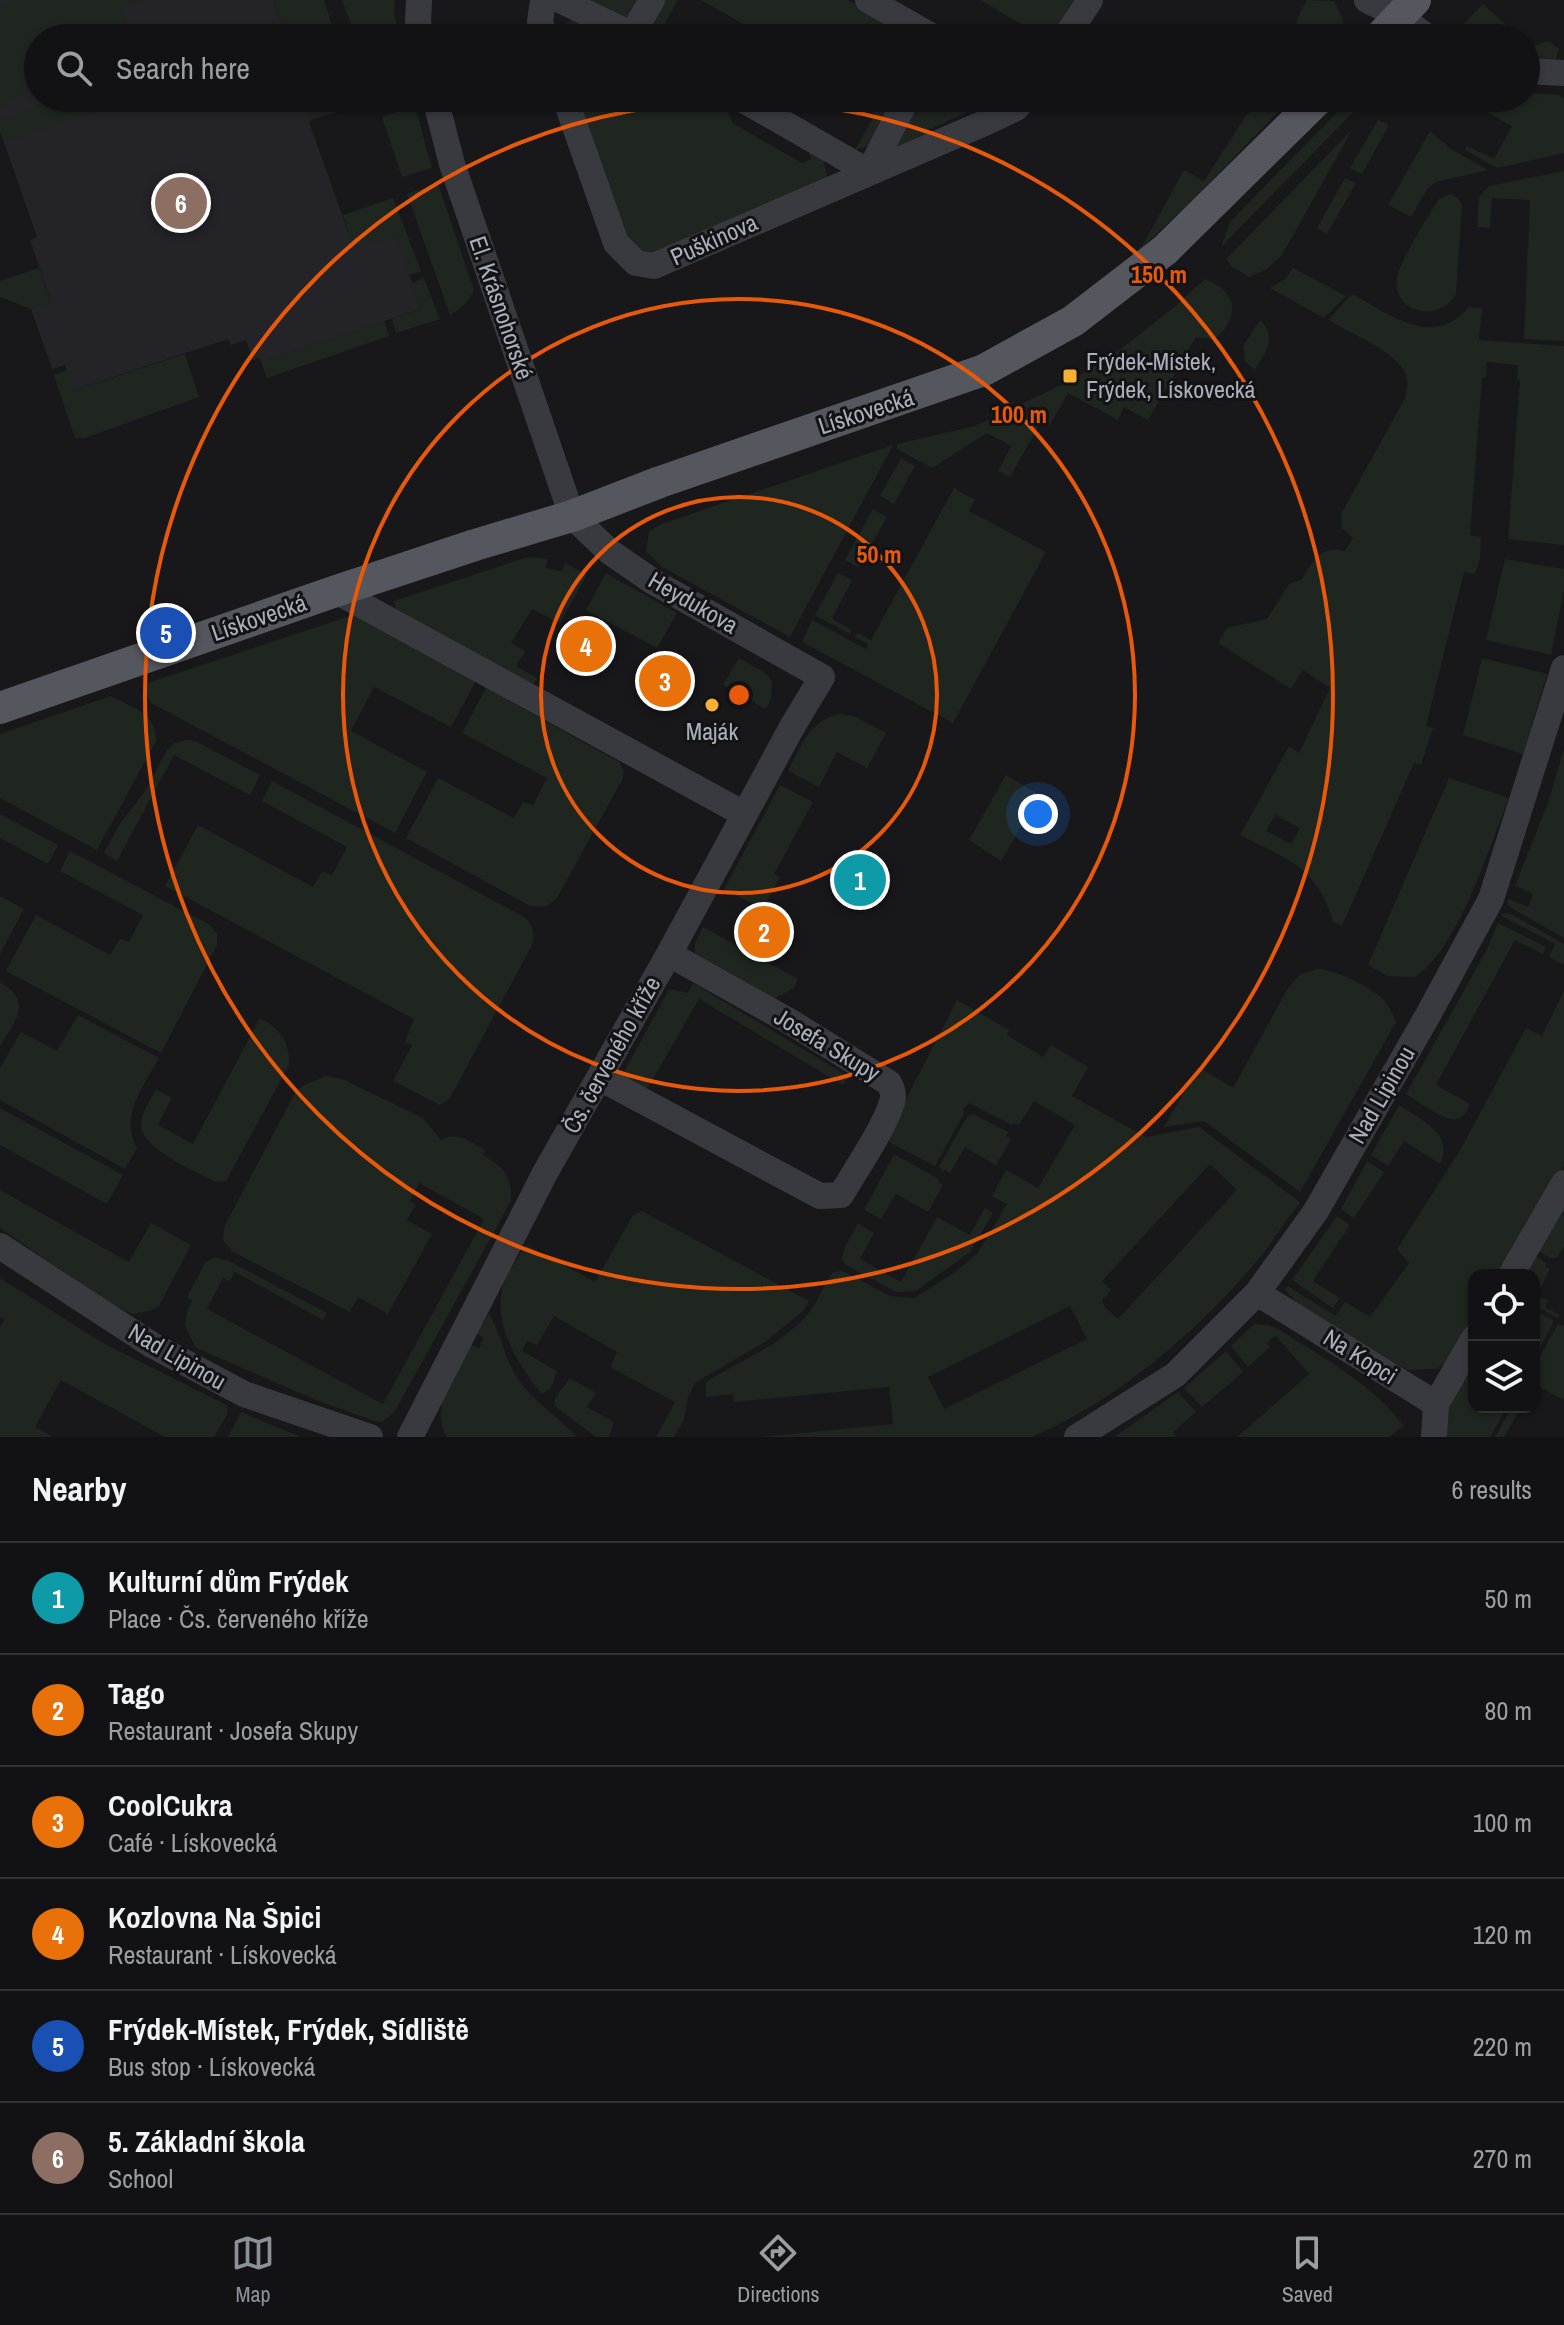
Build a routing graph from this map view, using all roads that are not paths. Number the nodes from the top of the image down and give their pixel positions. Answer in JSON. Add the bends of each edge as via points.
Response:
{"nodes":[{"id":1,"x":419,"y":0,"type":"edge"},
{"id":2,"x":543,"y":0,"type":"edge"},
{"id":3,"x":560,"y":0,"type":"edge"},
{"id":4,"x":652,"y":0,"type":"edge"},
{"id":5,"x":868,"y":0,"type":"edge"},
{"id":6,"x":1090,"y":0,"type":"edge"},
{"id":7,"x":1367,"y":0,"type":"edge"},
{"id":8,"x":1398,"y":18,"type":"edge"},
{"id":9,"x":418,"y":24,"type":"edge"},
{"id":10,"x":541,"y":24,"type":"edge"},
{"id":11,"x":611,"y":24,"type":"edge"},
{"id":12,"x":641,"y":24,"type":"edge"},
{"id":13,"x":910,"y":24,"type":"edge"},
{"id":14,"x":1074,"y":24,"type":"edge"},
{"id":15,"x":1540,"y":72,"type":"edge"},
{"id":16,"x":1564,"y":73,"type":"edge"},
{"id":17,"x":439,"y":112,"type":"edge"},
{"id":18,"x":570,"y":112,"type":"edge"},
{"id":19,"x":764,"y":112,"type":"edge"},
{"id":20,"x":900,"y":112,"type":"edge"},
{"id":21,"x":1008,"y":112,"type":"edge"},
{"id":22,"x":1305,"y":112,"type":"edge"},
{"id":23,"x":869,"y":172,"type":"junction"},
{"id":24,"x":572,"y":516,"type":"junction"},
{"id":25,"x":336,"y":591,"type":"junction"},
{"id":26,"x":1564,"y":668,"type":"edge"},
{"id":27,"x":822,"y":677,"type":"joint"},
{"id":28,"x":0,"y":708,"type":"edge"},
{"id":29,"x":744,"y":814,"type":"junction"},
{"id":30,"x":669,"y":954,"type":"junction"},
{"id":31,"x":600,"y":1078,"type":"junction"},
{"id":32,"x":1564,"y":1183,"type":"edge"},
{"id":33,"x":0,"y":1246,"type":"edge"},
{"id":34,"x":1514,"y":1269,"type":"edge"},
{"id":35,"x":1257,"y":1293,"type":"junction"},
{"id":36,"x":1472,"y":1341,"type":"edge"},
{"id":37,"x":1436,"y":1404,"type":"junction"},
{"id":38,"x":370,"y":1437,"type":"edge"},
{"id":39,"x":410,"y":1437,"type":"edge"},
{"id":40,"x":1077,"y":1437,"type":"edge"},
{"id":41,"x":1434,"y":1437,"type":"edge"}],
"edges":[{"from":1,"to":9,"type":"street"},
{"from":2,"to":10,"type":"street"},
{"from":3,"to":11,"type":"street"},
{"from":4,"to":12,"type":"street"},
{"from":5,"to":13,"type":"street"},
{"from":6,"to":14,"type":"street"},
{"from":7,"to":8,"type":"street"},
{"from":15,"to":16,"type":"street"},
{"from":17,"to":24,"type":"street","name":"El. Krásnohorské"},
{"from":18,"to":23,"type":"street","name":"Puškinova","via":[[616,243],[636,263],[654,266]]},
{"from":19,"to":23,"type":"street"},
{"from":20,"to":23,"type":"street"},
{"from":21,"to":23,"type":"street","name":"Puškinova"},
{"from":22,"to":24,"type":"main road","name":"Lískovecká","via":[[1165,250],[1092,308],[1010,358]]},
{"from":24,"to":25,"type":"main road","name":"Lískovecká"},
{"from":24,"to":27,"type":"street","name":"Heydukova","via":[[652,581]]},
{"from":25,"to":28,"type":"main road","name":"Lískovecká"},
{"from":25,"to":29,"type":"street","name":"Lískovecká"},
{"from":26,"to":35,"type":"street","name":"Nad Lipinou","via":[[1491,899],[1316,1211]]},
{"from":27,"to":29,"type":"street","name":"Čs. červeného kříže"},
{"from":29,"to":30,"type":"street","name":"Čs. červeného kříže"},
{"from":30,"to":31,"type":"street","name":"Čs. červeného kříže"},
{"from":30,"to":31,"type":"street","name":"Josefa Skupy","via":[[889,1083],[892,1103],[874,1138],[841,1195],[820,1196]]},
{"from":31,"to":39,"type":"street","name":"Čs. červeného kříže","via":[[545,1173]]},
{"from":32,"to":34,"type":"street"},
{"from":33,"to":38,"type":"street","name":"Nad Lipinou","via":[[152,1345],[244,1394]]},
{"from":35,"to":37,"type":"street","name":"Na Kopci"},
{"from":35,"to":40,"type":"street","name":"Nad Lipinou","via":[[1175,1375]]},
{"from":36,"to":37,"type":"street"},
{"from":37,"to":41,"type":"street"}]}
